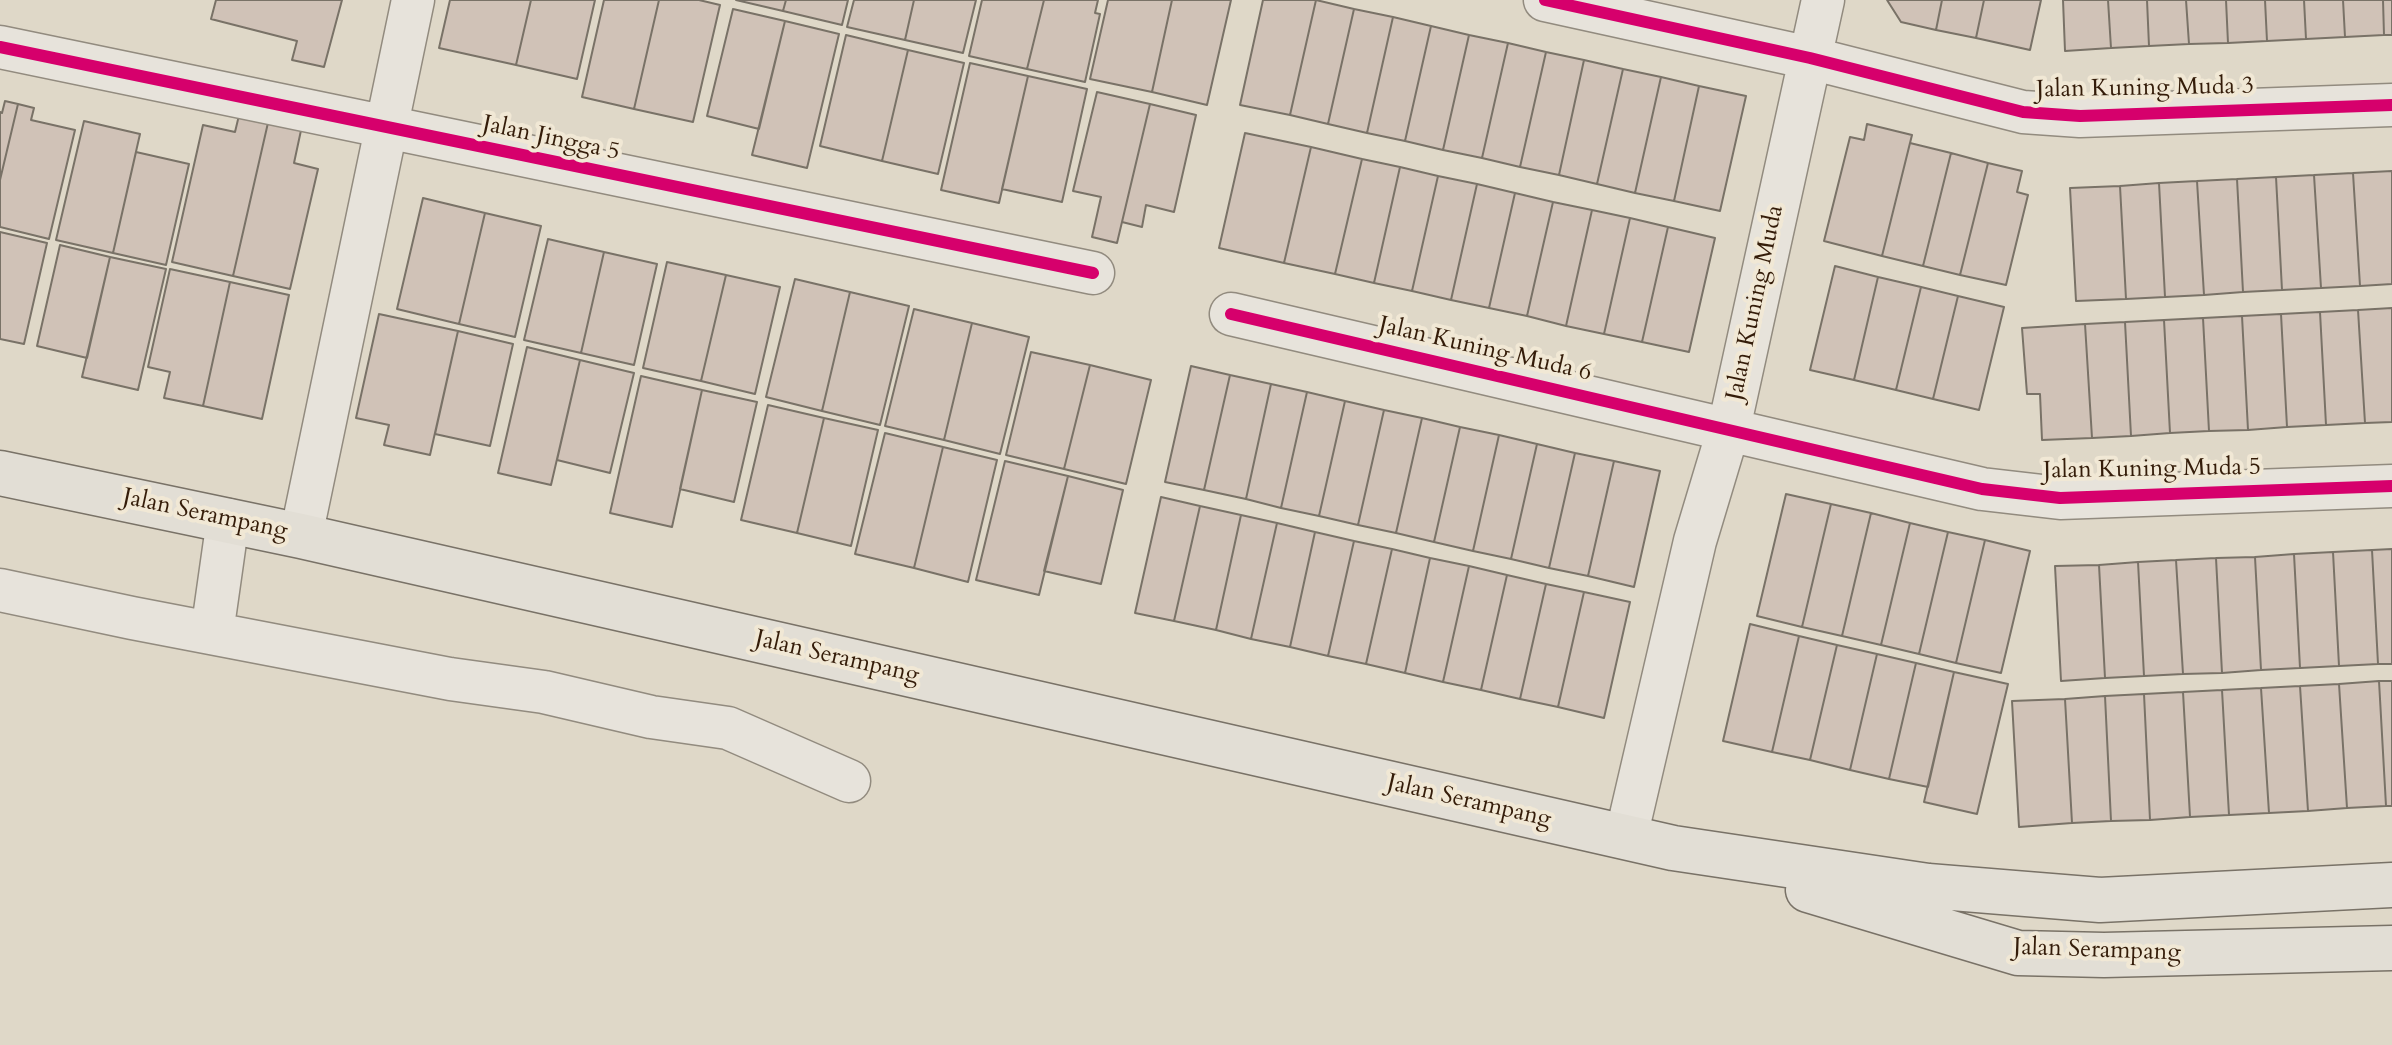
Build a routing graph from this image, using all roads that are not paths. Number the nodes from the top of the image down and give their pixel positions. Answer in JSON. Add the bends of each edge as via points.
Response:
{"nodes":[{"id":1,"x":413,"y":0,"type":"edge"},
{"id":2,"x":1545,"y":0,"type":"edge"},
{"id":3,"x":1823,"y":0,"type":"edge"},
{"id":4,"x":0,"y":47,"type":"edge"},
{"id":5,"x":1810,"y":58,"type":"junction"},
{"id":6,"x":2392,"y":105,"type":"edge"},
{"id":7,"x":387,"y":127,"type":"junction"},
{"id":8,"x":1093,"y":273,"type":"dead end"},
{"id":9,"x":1231,"y":314,"type":"dead end"},
{"id":10,"x":1729,"y":428,"type":"junction"},
{"id":11,"x":0,"y":473,"type":"edge"},
{"id":12,"x":2392,"y":486,"type":"edge"},
{"id":13,"x":228,"y":520,"type":"junction"},
{"id":14,"x":301,"y":536,"type":"junction"},
{"id":15,"x":0,"y":590,"type":"edge"},
{"id":16,"x":212,"y":633,"type":"junction"},
{"id":17,"x":849,"y":781,"type":"dead end"},
{"id":18,"x":1626,"y":837,"type":"junction"},
{"id":19,"x":1673,"y":848,"type":"junction"},
{"id":20,"x":2392,"y":885,"type":"edge"},
{"id":21,"x":2392,"y":948,"type":"edge"}],
"edges":[{"from":1,"to":7,"type":"street"},
{"from":2,"to":5,"type":"street","name":"Jalan Kuning Muda 3"},
{"from":3,"to":5,"type":"street","name":"Jalan Kuning Muda"},
{"from":4,"to":7,"type":"street","name":"Jalan Jingga 5"},
{"from":5,"to":6,"type":"street","name":"Jalan Kuning Muda 3","via":[[2023,112],[2080,116]]},
{"from":5,"to":10,"type":"street","name":"Jalan Kuning Muda"},
{"from":7,"to":8,"type":"street","name":"Jalan Jingga 5"},
{"from":7,"to":14,"type":"street"},
{"from":9,"to":10,"type":"street","name":"Jalan Kuning Muda 6"},
{"from":10,"to":12,"type":"street","name":"Jalan Kuning Muda 5","via":[[1982,489],[2060,498]]},
{"from":10,"to":18,"type":"street","name":"Jalan Kuning Muda","via":[[1695,541]]},
{"from":11,"to":13,"type":"main road","name":"Jalan Serampang"},
{"from":13,"to":14,"type":"main road","name":"Jalan Serampang"},
{"from":13,"to":16,"type":"street"},
{"from":14,"to":18,"type":"main road","name":"Jalan Serampang"},
{"from":15,"to":16,"type":"street"},
{"from":16,"to":17,"type":"street","via":[[728,728]]},
{"from":18,"to":19,"type":"main road","name":"Jalan Serampang"},
{"from":19,"to":20,"type":"main road","name":"Jalan Serampang","via":[[1928,886],[2100,900]]},
{"from":19,"to":21,"type":"main road","name":"Jalan Serampang","via":[[2018,953]]}]}
